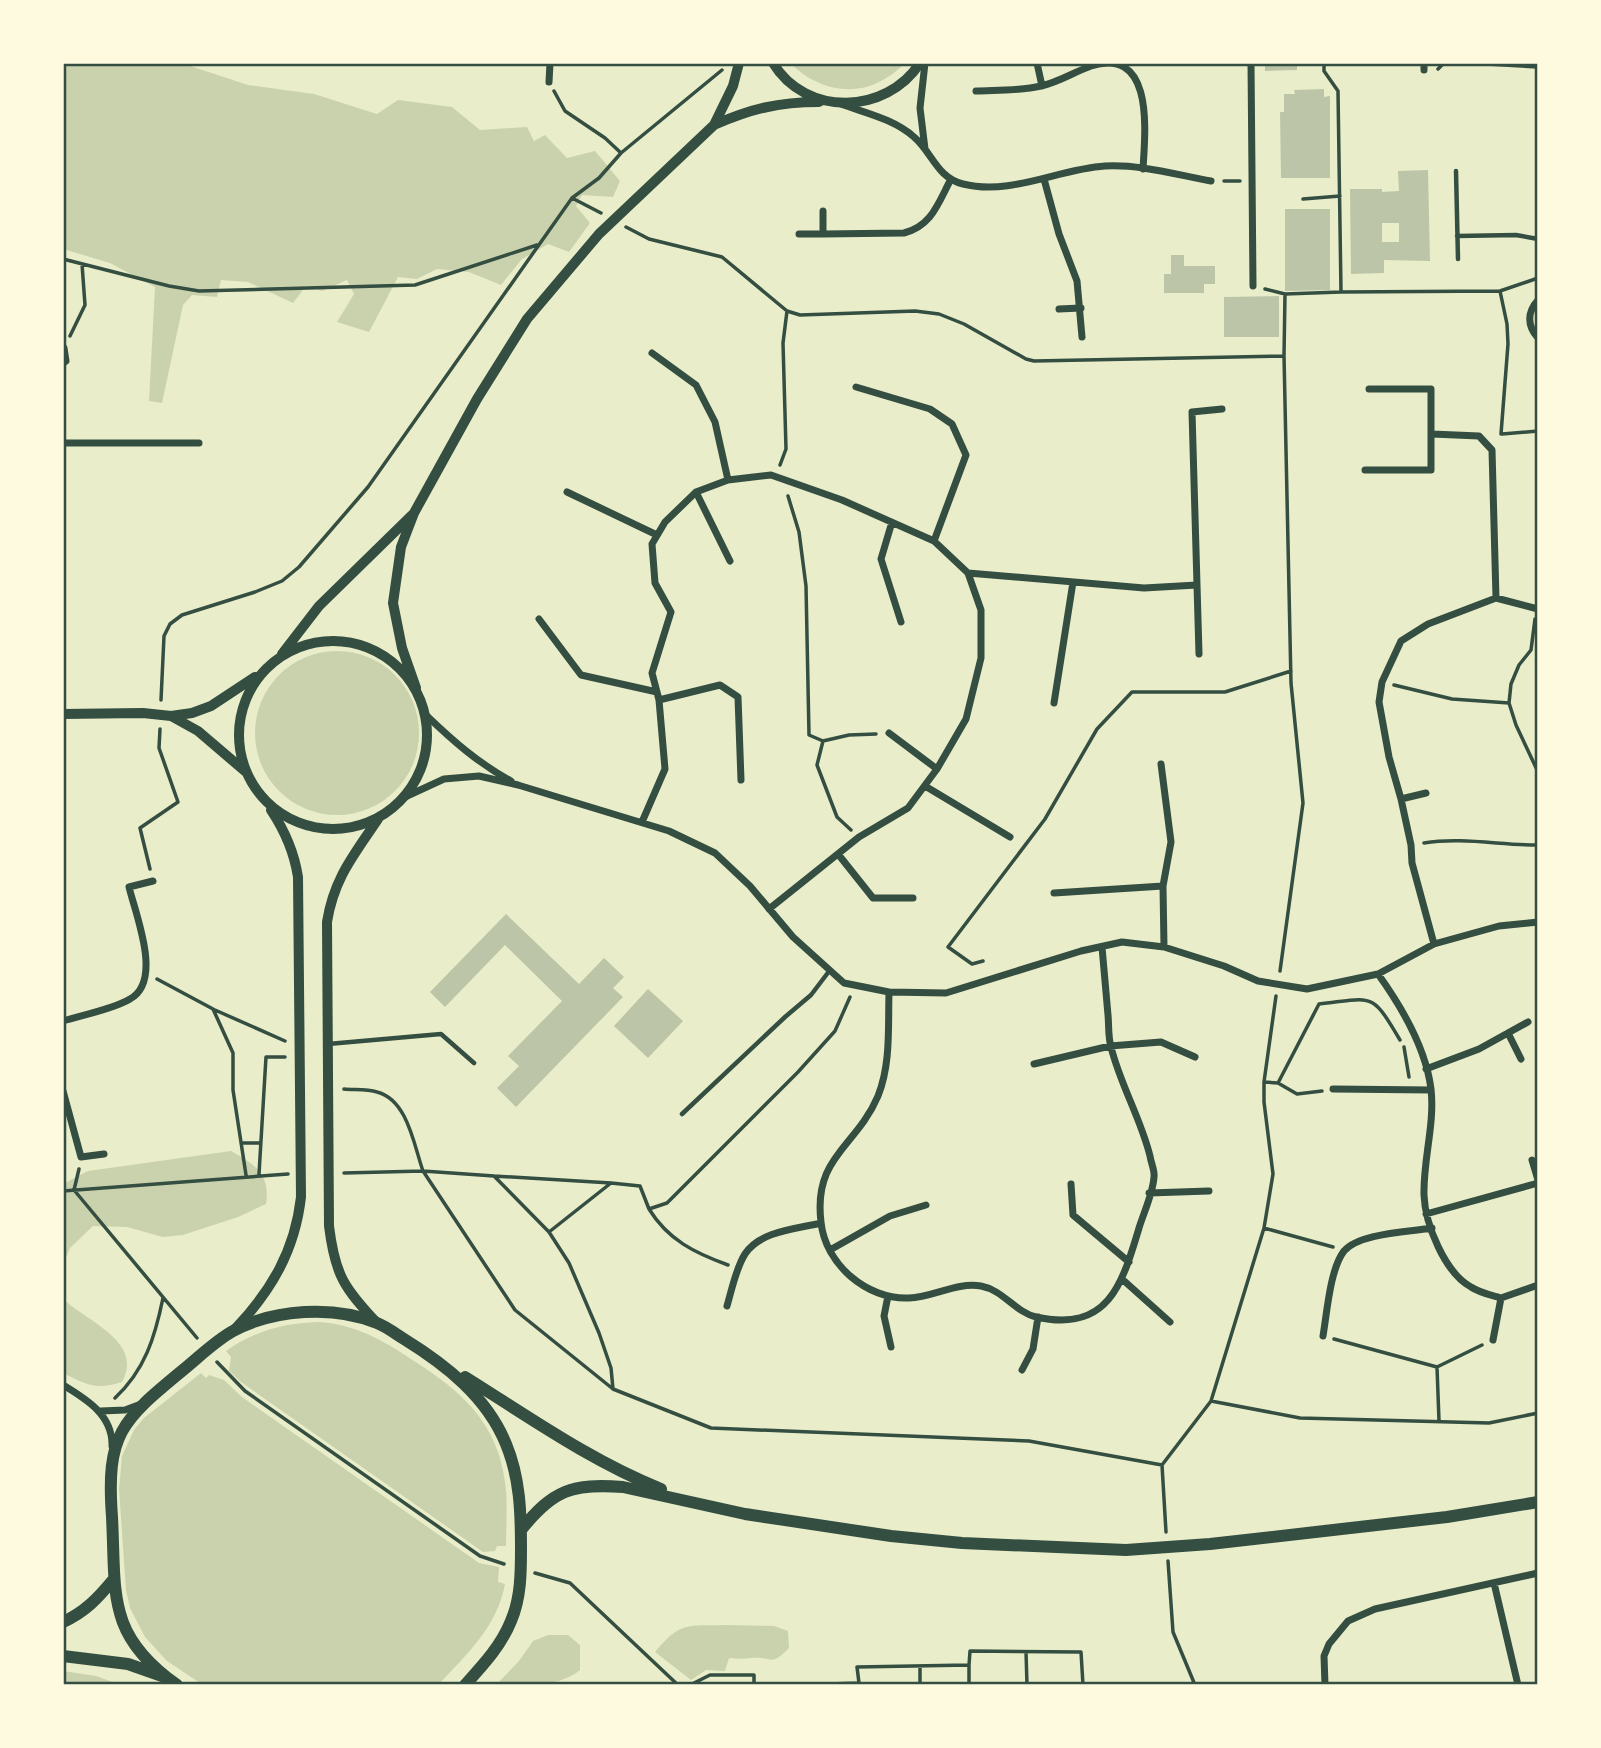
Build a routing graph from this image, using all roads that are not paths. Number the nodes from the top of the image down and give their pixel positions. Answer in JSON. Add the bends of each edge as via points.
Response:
{"nodes":[{"id":1,"x":550,"y":63,"type":"edge"},
{"id":2,"x":773,"y":63,"type":"edge"},
{"id":3,"x":920,"y":63,"type":"edge"},
{"id":4,"x":925,"y":63,"type":"edge"},
{"id":5,"x":1037,"y":63,"type":"edge"},
{"id":6,"x":1251,"y":63,"type":"edge"},
{"id":7,"x":739,"y":65,"type":"edge"},
{"id":8,"x":1130,"y":67,"type":"edge"},
{"id":9,"x":549,"y":82,"type":"road end"},
{"id":10,"x":1042,"y":86,"type":"junction"},
{"id":11,"x":976,"y":91,"type":"dead end"},
{"id":12,"x":834,"y":103,"type":"junction"},
{"id":13,"x":713,"y":125,"type":"junction"},
{"id":14,"x":926,"y":150,"type":"junction"},
{"id":15,"x":1143,"y":169,"type":"junction"},
{"id":16,"x":1456,"y":172,"type":"dead end"},
{"id":17,"x":951,"y":179,"type":"junction"},
{"id":18,"x":1044,"y":179,"type":"junction"},
{"id":19,"x":1211,"y":181,"type":"road end"},
{"id":20,"x":824,"y":211,"type":"dead end"},
{"id":21,"x":799,"y":234,"type":"dead end"},
{"id":22,"x":823,"y":234,"type":"junction"},
{"id":23,"x":1457,"y":236,"type":"junction"},
{"id":24,"x":1538,"y":239,"type":"edge"},
{"id":25,"x":1458,"y":258,"type":"dead end"},
{"id":26,"x":1253,"y":286,"type":"road end"},
{"id":27,"x":1538,"y":300,"type":"edge"},
{"id":28,"x":1081,"y":308,"type":"junction"},
{"id":29,"x":1059,"y":309,"type":"dead end"},
{"id":30,"x":1082,"y":337,"type":"dead end"},
{"id":31,"x":1538,"y":338,"type":"edge"},
{"id":32,"x":64,"y":348,"type":"edge"},
{"id":33,"x":652,"y":353,"type":"dead end"},
{"id":34,"x":63,"y":363,"type":"edge"},
{"id":35,"x":856,"y":387,"type":"dead end"},
{"id":36,"x":1369,"y":389,"type":"dead end"},
{"id":37,"x":1222,"y":409,"type":"dead end"},
{"id":38,"x":1432,"y":434,"type":"junction"},
{"id":39,"x":63,"y":443,"type":"edge"},
{"id":40,"x":199,"y":443,"type":"dead end"},
{"id":41,"x":1365,"y":470,"type":"dead end"},
{"id":42,"x":728,"y":480,"type":"junction"},
{"id":43,"x":567,"y":492,"type":"dead end"},
{"id":44,"x":696,"y":492,"type":"junction"},
{"id":45,"x":414,"y":513,"type":"junction"},
{"id":46,"x":892,"y":522,"type":"junction"},
{"id":47,"x":657,"y":535,"type":"junction"},
{"id":48,"x":934,"y":541,"type":"junction"},
{"id":49,"x":730,"y":561,"type":"dead end"},
{"id":50,"x":968,"y":573,"type":"junction"},
{"id":51,"x":1073,"y":582,"type":"junction"},
{"id":52,"x":1197,"y":585,"type":"junction"},
{"id":53,"x":1496,"y":598,"type":"junction"},
{"id":54,"x":1537,"y":609,"type":"edge"},
{"id":55,"x":539,"y":619,"type":"dead end"},
{"id":56,"x":901,"y":622,"type":"dead end"},
{"id":57,"x":1199,"y":653,"type":"dead end"},
{"id":58,"x":281,"y":656,"type":"junction"},
{"id":59,"x":262,"y":672,"type":"junction"},
{"id":60,"x":416,"y":688,"type":"junction"},
{"id":61,"x":658,"y":696,"type":"junction"},
{"id":62,"x":1054,"y":703,"type":"dead end"},
{"id":63,"x":166,"y":713,"type":"junction"},
{"id":64,"x":63,"y":714,"type":"edge"},
{"id":65,"x":426,"y":715,"type":"junction"},
{"id":66,"x":889,"y":733,"type":"road end"},
{"id":67,"x":1161,"y":764,"type":"dead end"},
{"id":68,"x":937,"y":769,"type":"junction"},
{"id":69,"x":246,"y":772,"type":"junction"},
{"id":70,"x":741,"y":780,"type":"dead end"},
{"id":71,"x":518,"y":785,"type":"junction"},
{"id":72,"x":925,"y":786,"type":"junction"},
{"id":73,"x":1426,"y":793,"type":"dead end"},
{"id":74,"x":405,"y":797,"type":"junction"},
{"id":75,"x":1401,"y":799,"type":"junction"},
{"id":76,"x":265,"y":802,"type":"junction"},
{"id":77,"x":378,"y":819,"type":"junction"},
{"id":78,"x":642,"y":822,"type":"junction"},
{"id":79,"x":1010,"y":837,"type":"dead end"},
{"id":80,"x":838,"y":854,"type":"junction"},
{"id":81,"x":153,"y":881,"type":"road end"},
{"id":82,"x":1163,"y":886,"type":"junction"},
{"id":83,"x":1054,"y":893,"type":"dead end"},
{"id":84,"x":913,"y":898,"type":"dead end"},
{"id":85,"x":769,"y":909,"type":"junction"},
{"id":86,"x":1538,"y":922,"type":"edge"},
{"id":87,"x":1434,"y":944,"type":"junction"},
{"id":88,"x":1102,"y":947,"type":"junction"},
{"id":89,"x":1164,"y":947,"type":"junction"},
{"id":90,"x":830,"y":970,"type":"junction"},
{"id":91,"x":1378,"y":974,"type":"junction"},
{"id":92,"x":889,"y":992,"type":"junction"},
{"id":93,"x":63,"y":1021,"type":"edge"},
{"id":94,"x":1528,"y":1022,"type":"dead end"},
{"id":95,"x":1508,"y":1033,"type":"junction"},
{"id":96,"x":328,"y":1045,"type":"junction"},
{"id":97,"x":1110,"y":1045,"type":"junction"},
{"id":98,"x":1195,"y":1058,"type":"dead end"},
{"id":99,"x":1521,"y":1059,"type":"dead end"},
{"id":100,"x":474,"y":1063,"type":"dead end"},
{"id":101,"x":1034,"y":1064,"type":"dead end"},
{"id":102,"x":1426,"y":1069,"type":"junction"},
{"id":103,"x":1333,"y":1089,"type":"road end"},
{"id":104,"x":1431,"y":1090,"type":"junction"},
{"id":105,"x":63,"y":1091,"type":"edge"},
{"id":106,"x":682,"y":1114,"type":"dead end"},
{"id":107,"x":104,"y":1154,"type":"dead end"},
{"id":108,"x":1532,"y":1160,"type":"dead end"},
{"id":109,"x":1538,"y":1182,"type":"edge"},
{"id":110,"x":1071,"y":1184,"type":"dead end"},
{"id":111,"x":1209,"y":1191,"type":"dead end"},
{"id":112,"x":1149,"y":1193,"type":"junction"},
{"id":113,"x":926,"y":1205,"type":"dead end"},
{"id":114,"x":1426,"y":1214,"type":"junction"},
{"id":115,"x":821,"y":1223,"type":"junction"},
{"id":116,"x":1432,"y":1228,"type":"junction"},
{"id":117,"x":830,"y":1250,"type":"junction"},
{"id":118,"x":1129,"y":1262,"type":"junction"},
{"id":119,"x":1122,"y":1279,"type":"junction"},
{"id":120,"x":1538,"y":1285,"type":"edge"},
{"id":121,"x":888,"y":1296,"type":"junction"},
{"id":122,"x":1501,"y":1298,"type":"junction"},
{"id":123,"x":727,"y":1306,"type":"dead end"},
{"id":124,"x":1038,"y":1317,"type":"junction"},
{"id":125,"x":1170,"y":1322,"type":"dead end"},
{"id":126,"x":378,"y":1323,"type":"junction"},
{"id":127,"x":233,"y":1331,"type":"junction"},
{"id":128,"x":1323,"y":1336,"type":"road end"},
{"id":129,"x":1493,"y":1340,"type":"road end"},
{"id":130,"x":891,"y":1347,"type":"dead end"},
{"id":131,"x":432,"y":1356,"type":"junction"},
{"id":132,"x":1022,"y":1370,"type":"dead end"},
{"id":133,"x":63,"y":1385,"type":"edge"},
{"id":134,"x":142,"y":1404,"type":"junction"},
{"id":135,"x":101,"y":1411,"type":"junction"},
{"id":136,"x":112,"y":1457,"type":"junction"},
{"id":137,"x":691,"y":1501,"type":"junction"},
{"id":138,"x":1538,"y":1502,"type":"edge"},
{"id":139,"x":521,"y":1530,"type":"junction"},
{"id":140,"x":1538,"y":1573,"type":"edge"},
{"id":141,"x":113,"y":1580,"type":"junction"},
{"id":142,"x":1494,"y":1583,"type":"junction"},
{"id":143,"x":63,"y":1622,"type":"edge"},
{"id":144,"x":63,"y":1656,"type":"edge"},
{"id":145,"x":173,"y":1682,"type":"edge"},
{"id":146,"x":465,"y":1685,"type":"edge"},
{"id":147,"x":1325,"y":1685,"type":"edge"},
{"id":148,"x":1518,"y":1685,"type":"edge"}],
"edges":[{"from":1,"to":9,"type":"street"},
{"from":2,"to":12,"type":"street","via":[[780,75],[802,92]]},
{"from":3,"to":12,"type":"street","via":[[891,92],[866,102]]},
{"from":4,"to":14,"type":"street","via":[[920,108]]},
{"from":5,"to":10,"type":"street"},
{"from":6,"to":26,"type":"street"},
{"from":7,"to":13,"type":"street"},
{"from":8,"to":10,"type":"street","via":[[1100,64]]},
{"from":8,"to":15,"type":"street","via":[[1144,103]]},
{"from":10,"to":11,"type":"street"},
{"from":12,"to":13,"type":"street","via":[[782,103]]},
{"from":12,"to":14,"type":"street","via":[[896,125]]},
{"from":13,"to":45,"type":"street","via":[[599,234],[527,319]]},
{"from":14,"to":17,"type":"street"},
{"from":15,"to":18,"type":"street","via":[[1106,166]]},
{"from":15,"to":19,"type":"street"},
{"from":16,"to":23,"type":"lane"},
{"from":17,"to":18,"type":"street","via":[[985,186]]},
{"from":17,"to":22,"type":"street","via":[[925,224],[915,230]]},
{"from":18,"to":28,"type":"street","via":[[1077,281]]},
{"from":20,"to":22,"type":"street"},
{"from":21,"to":22,"type":"street"},
{"from":23,"to":24,"type":"lane"},
{"from":23,"to":25,"type":"lane"},
{"from":27,"to":31,"type":"street","via":[[1529,319]]},
{"from":28,"to":29,"type":"street"},
{"from":28,"to":30,"type":"street"},
{"from":32,"to":34,"type":"street"},
{"from":33,"to":42,"type":"street","via":[[696,385],[715,422]]},
{"from":35,"to":48,"type":"street","via":[[930,409],[952,424],[966,454]]},
{"from":36,"to":38,"type":"street","via":[[1431,389]]},
{"from":37,"to":52,"type":"street","via":[[1192,412]]},
{"from":38,"to":41,"type":"street","via":[[1431,470]]},
{"from":38,"to":53,"type":"street","via":[[1479,436],[1492,450]]},
{"from":39,"to":40,"type":"street"},
{"from":42,"to":44,"type":"street"},
{"from":42,"to":46,"type":"street","via":[[771,475]]},
{"from":43,"to":47,"type":"street"},
{"from":44,"to":47,"type":"street"},
{"from":44,"to":49,"type":"street"},
{"from":45,"to":58,"type":"street","via":[[319,606]]},
{"from":45,"to":60,"type":"street","via":[[401,547],[393,603]]},
{"from":46,"to":48,"type":"street"},
{"from":46,"to":56,"type":"street","via":[[881,559]]},
{"from":47,"to":61,"type":"street","via":[[652,544],[655,583],[671,612],[652,673]]},
{"from":48,"to":50,"type":"street"},
{"from":50,"to":51,"type":"street"},
{"from":50,"to":68,"type":"street","via":[[981,610],[981,658],[966,719]]},
{"from":51,"to":52,"type":"street","via":[[1144,588]]},
{"from":51,"to":62,"type":"street"},
{"from":52,"to":57,"type":"street"},
{"from":53,"to":54,"type":"street"},
{"from":53,"to":75,"type":"street","via":[[1428,624],[1401,641],[1382,682],[1379,702]]},
{"from":55,"to":61,"type":"street","via":[[581,675]]},
{"from":58,"to":59,"type":"street"},
{"from":58,"to":60,"type":"street","via":[[309,643],[340,640],[370,648],[396,664]]},
{"from":59,"to":63,"type":"street","via":[[211,706],[192,713]]},
{"from":59,"to":69,"type":"street","via":[[247,694],[239,719],[239,746]]},
{"from":60,"to":65,"type":"street"},
{"from":61,"to":70,"type":"street","via":[[720,685],[738,697]]},
{"from":61,"to":78,"type":"street","via":[[666,769]]},
{"from":63,"to":64,"type":"street"},
{"from":63,"to":69,"type":"street","via":[[198,731]]},
{"from":65,"to":71,"type":"street","via":[[483,766]]},
{"from":65,"to":74,"type":"street","via":[[428,744],[421,772]]},
{"from":66,"to":68,"type":"street"},
{"from":67,"to":82,"type":"street","via":[[1171,842]]},
{"from":68,"to":72,"type":"street"},
{"from":69,"to":76,"type":"street"},
{"from":71,"to":74,"type":"street","via":[[479,776],[444,779]]},
{"from":71,"to":78,"type":"street"},
{"from":72,"to":79,"type":"street"},
{"from":72,"to":80,"type":"street","via":[[908,808]]},
{"from":73,"to":75,"type":"street"},
{"from":74,"to":77,"type":"street"},
{"from":75,"to":87,"type":"street"},
{"from":76,"to":77,"type":"street","via":[[290,820],[319,829],[350,829]]},
{"from":76,"to":127,"type":"street","via":[[283,828],[298,877],[301,1197],[298,1224],[280,1271]]},
{"from":77,"to":96,"type":"street","via":[[339,876],[330,902]]},
{"from":78,"to":85,"type":"street","via":[[715,852]]},
{"from":80,"to":84,"type":"street","via":[[873,898]]},
{"from":80,"to":85,"type":"street"},
{"from":81,"to":93,"type":"street","via":[[130,887],[147,962],[144,985],[132,999]]},
{"from":82,"to":83,"type":"street"},
{"from":82,"to":89,"type":"street"},
{"from":85,"to":90,"type":"street"},
{"from":86,"to":87,"type":"street","via":[[1499,926]]},
{"from":87,"to":91,"type":"street"},
{"from":88,"to":89,"type":"street","via":[[1122,942]]},
{"from":88,"to":92,"type":"street","via":[[946,993]]},
{"from":88,"to":97,"type":"street"},
{"from":89,"to":91,"type":"street","via":[[1258,981],[1307,989]]},
{"from":90,"to":92,"type":"street","via":[[844,983]]},
{"from":90,"to":106,"type":"lane","via":[[811,995]]},
{"from":91,"to":102,"type":"street","via":[[1416,1041]]},
{"from":92,"to":115,"type":"street","via":[[884,1075],[878,1097],[824,1174]]},
{"from":94,"to":95,"type":"street"},
{"from":95,"to":99,"type":"street"},
{"from":95,"to":102,"type":"street"},
{"from":96,"to":100,"type":"lane","via":[[441,1034]]},
{"from":96,"to":126,"type":"street","via":[[331,1238],[339,1273]]},
{"from":97,"to":98,"type":"street","via":[[1161,1042]]},
{"from":97,"to":101,"type":"street"},
{"from":97,"to":112,"type":"street","via":[[1146,1140],[1154,1176]]},
{"from":102,"to":104,"type":"street"},
{"from":103,"to":104,"type":"street"},
{"from":104,"to":114,"type":"street"},
{"from":105,"to":107,"type":"street","via":[[81,1157]]},
{"from":108,"to":109,"type":"street"},
{"from":109,"to":114,"type":"street"},
{"from":110,"to":118,"type":"street","via":[[1073,1215]]},
{"from":111,"to":112,"type":"street"},
{"from":112,"to":118,"type":"street"},
{"from":113,"to":117,"type":"street","via":[[890,1216]]},
{"from":114,"to":116,"type":"street"},
{"from":115,"to":117,"type":"street"},
{"from":115,"to":123,"type":"street","via":[[765,1238],[746,1254]]},
{"from":116,"to":122,"type":"street","via":[[1445,1262],[1468,1286]]},
{"from":116,"to":128,"type":"street","via":[[1368,1238],[1344,1251]]},
{"from":117,"to":121,"type":"street","via":[[857,1282]]},
{"from":118,"to":119,"type":"street"},
{"from":119,"to":124,"type":"street","via":[[1105,1306],[1068,1322]]},
{"from":119,"to":125,"type":"street"},
{"from":120,"to":122,"type":"street"},
{"from":121,"to":124,"type":"street","via":[[909,1298],[979,1286]]},
{"from":121,"to":130,"type":"street","via":[[884,1316]]},
{"from":122,"to":129,"type":"street"},
{"from":124,"to":132,"type":"street","via":[[1033,1349]]},
{"from":126,"to":127,"type":"main road","via":[[316,1312],[266,1319]]},
{"from":126,"to":131,"type":"main road"},
{"from":127,"to":134,"type":"main road"},
{"from":131,"to":137,"type":"main road","via":[[625,1475]]},
{"from":131,"to":139,"type":"main road","via":[[471,1390],[505,1441],[520,1497]]},
{"from":133,"to":135,"type":"street"},
{"from":134,"to":135,"type":"street"},
{"from":134,"to":136,"type":"main road","via":[[128,1419]]},
{"from":135,"to":136,"type":"street","via":[[113,1439]]},
{"from":136,"to":141,"type":"main road"},
{"from":137,"to":138,"type":"main road","via":[[891,1536],[1126,1550],[1447,1517]]},
{"from":137,"to":139,"type":"main road","via":[[623,1487],[578,1487],[539,1508]]},
{"from":139,"to":146,"type":"main road","via":[[517,1604],[504,1636]]},
{"from":140,"to":142,"type":"street"},
{"from":141,"to":143,"type":"main road","via":[[94,1603]]},
{"from":141,"to":145,"type":"main road","via":[[126,1632]]},
{"from":142,"to":147,"type":"street","via":[[1375,1609],[1348,1621],[1324,1657]]},
{"from":142,"to":148,"type":"street"},
{"from":144,"to":145,"type":"main road","via":[[128,1664]]}]}
